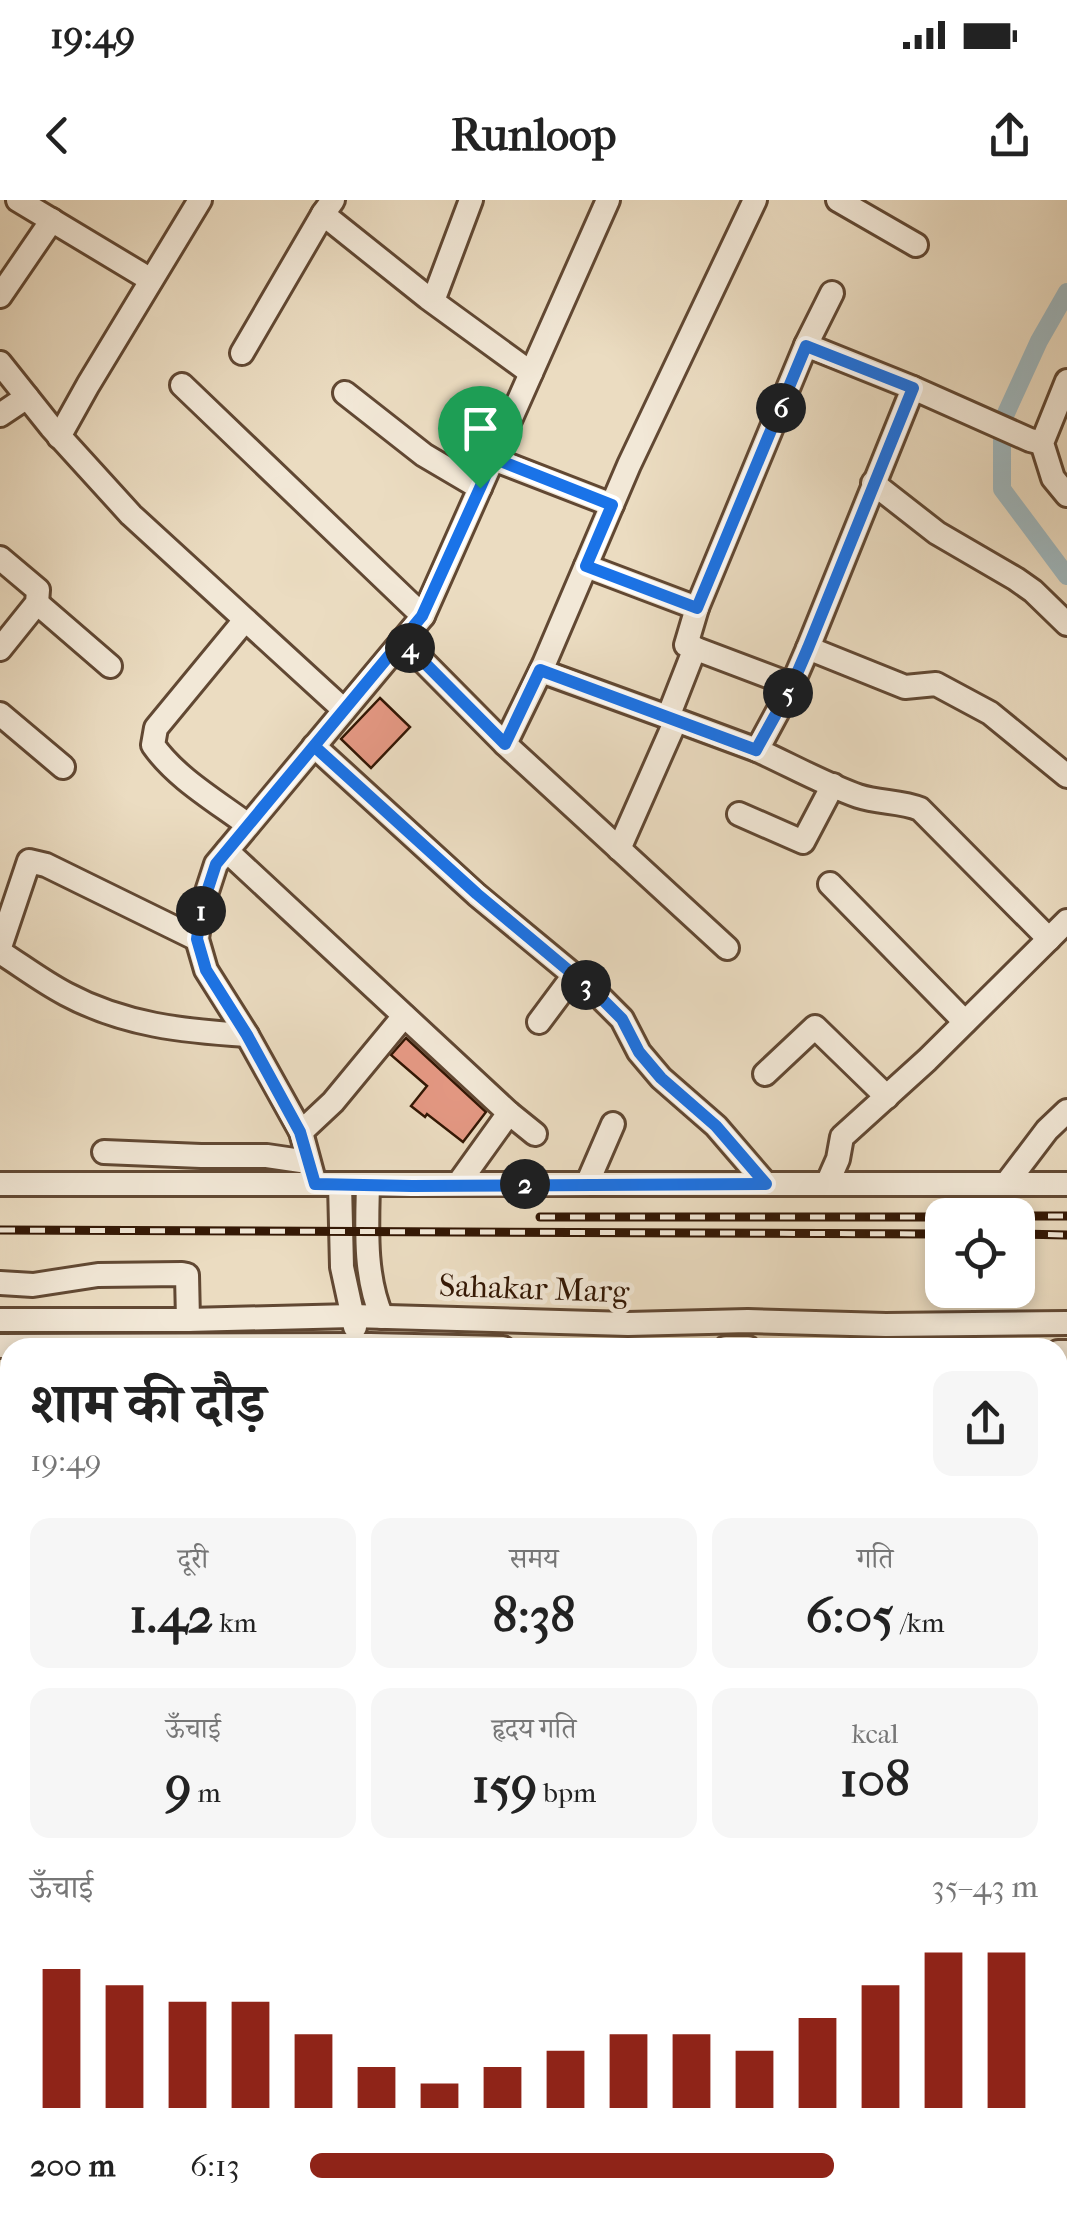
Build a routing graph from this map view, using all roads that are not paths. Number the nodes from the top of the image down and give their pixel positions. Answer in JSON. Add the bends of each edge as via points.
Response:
{"nodes":[{"id":1,"x":18,"y":200,"type":"edge"},
{"id":2,"x":200,"y":200,"type":"edge"},
{"id":3,"x":471,"y":200,"type":"edge"},
{"id":4,"x":608,"y":200,"type":"edge"},
{"id":5,"x":755,"y":200,"type":"edge"},
{"id":6,"x":838,"y":200,"type":"edge"},
{"id":7,"x":328,"y":207,"type":"edge"},
{"id":8,"x":52,"y":220,"type":"junction"},
{"id":9,"x":916,"y":244,"type":"dead end"},
{"id":10,"x":151,"y":280,"type":"junction"},
{"id":11,"x":832,"y":293,"type":"dead end"},
{"id":12,"x":0,"y":296,"type":"edge"},
{"id":13,"x":433,"y":301,"type":"junction"},
{"id":14,"x":806,"y":346,"type":"junction"},
{"id":15,"x":242,"y":353,"type":"dead end"},
{"id":16,"x":0,"y":364,"type":"edge"},
{"id":17,"x":531,"y":373,"type":"junction"},
{"id":18,"x":1067,"y":381,"type":"edge"},
{"id":19,"x":182,"y":385,"type":"dead end"},
{"id":20,"x":913,"y":388,"type":"junction"},
{"id":21,"x":345,"y":393,"type":"dead end"},
{"id":22,"x":27,"y":398,"type":"junction"},
{"id":23,"x":0,"y":415,"type":"edge"},
{"id":24,"x":60,"y":436,"type":"junction"},
{"id":25,"x":1036,"y":441,"type":"junction"},
{"id":26,"x":493,"y":458,"type":"junction"},
{"id":27,"x":873,"y":482,"type":"junction"},
{"id":28,"x":480,"y":488,"type":"junction"},
{"id":29,"x":1067,"y":495,"type":"edge"},
{"id":30,"x":612,"y":505,"type":"junction"},
{"id":31,"x":0,"y":558,"type":"edge"},
{"id":32,"x":586,"y":566,"type":"junction"},
{"id":33,"x":37,"y":603,"type":"junction"},
{"id":34,"x":697,"y":608,"type":"junction"},
{"id":35,"x":422,"y":616,"type":"junction"},
{"id":36,"x":245,"y":620,"type":"junction"},
{"id":37,"x":1067,"y":624,"type":"edge"},
{"id":38,"x":402,"y":640,"type":"junction"},
{"id":39,"x":696,"y":648,"type":"junction"},
{"id":40,"x":808,"y":648,"type":"junction"},
{"id":41,"x":0,"y":649,"type":"edge"},
{"id":42,"x":110,"y":666,"type":"dead end"},
{"id":43,"x":540,"y":670,"type":"junction"},
{"id":44,"x":792,"y":685,"type":"junction"},
{"id":45,"x":344,"y":710,"type":"junction"},
{"id":46,"x":0,"y":714,"type":"edge"},
{"id":47,"x":672,"y":718,"type":"junction"},
{"id":48,"x":505,"y":744,"type":"junction"},
{"id":49,"x":314,"y":746,"type":"junction"},
{"id":50,"x":756,"y":750,"type":"junction"},
{"id":51,"x":63,"y":767,"type":"dead end"},
{"id":52,"x":1067,"y":776,"type":"edge"},
{"id":53,"x":833,"y":785,"type":"junction"},
{"id":54,"x":739,"y":814,"type":"dead end"},
{"id":55,"x":248,"y":825,"type":"junction"},
{"id":56,"x":619,"y":849,"type":"junction"},
{"id":57,"x":227,"y":851,"type":"junction"},
{"id":58,"x":830,"y":884,"type":"dead end"},
{"id":59,"x":1067,"y":922,"type":"edge"},
{"id":60,"x":197,"y":939,"type":"junction"},
{"id":61,"x":1049,"y":939,"type":"junction"},
{"id":62,"x":727,"y":948,"type":"dead end"},
{"id":63,"x":0,"y":950,"type":"edge"},
{"id":64,"x":574,"y":975,"type":"junction"},
{"id":65,"x":404,"y":1016,"type":"junction"},
{"id":66,"x":539,"y":1022,"type":"dead end"},
{"id":67,"x":965,"y":1022,"type":"junction"},
{"id":68,"x":247,"y":1035,"type":"junction"},
{"id":69,"x":765,"y":1074,"type":"dead end"},
{"id":70,"x":887,"y":1097,"type":"junction"},
{"id":71,"x":1067,"y":1111,"type":"edge"},
{"id":72,"x":509,"y":1113,"type":"junction"},
{"id":73,"x":613,"y":1124,"type":"dead end"},
{"id":74,"x":300,"y":1132,"type":"junction"},
{"id":75,"x":534,"y":1134,"type":"dead end"},
{"id":76,"x":104,"y":1152,"type":"dead end"},
{"id":77,"x":311,"y":1173,"type":"junction"},
{"id":78,"x":0,"y":1184,"type":"edge"},
{"id":79,"x":340,"y":1184,"type":"junction"},
{"id":80,"x":368,"y":1184,"type":"junction"},
{"id":81,"x":458,"y":1184,"type":"junction"},
{"id":82,"x":587,"y":1184,"type":"junction"},
{"id":83,"x":766,"y":1184,"type":"junction"},
{"id":84,"x":827,"y":1184,"type":"junction"},
{"id":85,"x":1006,"y":1184,"type":"junction"},
{"id":86,"x":1067,"y":1184,"type":"edge"},
{"id":87,"x":0,"y":1283,"type":"edge"},
{"id":88,"x":352,"y":1316,"type":"junction"},
{"id":89,"x":382,"y":1316,"type":"junction"},
{"id":90,"x":0,"y":1320,"type":"edge"},
{"id":91,"x":188,"y":1320,"type":"junction"},
{"id":92,"x":1067,"y":1323,"type":"edge"},
{"id":93,"x":627,"y":1336,"type":"edge"},
{"id":94,"x":356,"y":1338,"type":"edge"},
{"id":95,"x":0,"y":1841,"type":"edge"},
{"id":96,"x":0,"y":1860,"type":"edge"}],
"edges":[{"from":1,"to":8,"type":"street"},
{"from":2,"to":10,"type":"street"},
{"from":3,"to":13,"type":"street"},
{"from":4,"to":17,"type":"street"},
{"from":5,"to":30,"type":"street"},
{"from":6,"to":9,"type":"street"},
{"from":7,"to":13,"type":"street"},
{"from":7,"to":15,"type":"street"},
{"from":8,"to":10,"type":"street"},
{"from":8,"to":12,"type":"street"},
{"from":10,"to":24,"type":"street"},
{"from":11,"to":14,"type":"street"},
{"from":13,"to":17,"type":"street"},
{"from":14,"to":20,"type":"street"},
{"from":14,"to":34,"type":"street"},
{"from":16,"to":22,"type":"street"},
{"from":17,"to":26,"type":"street"},
{"from":18,"to":25,"type":"street"},
{"from":19,"to":35,"type":"street"},
{"from":20,"to":25,"type":"street"},
{"from":20,"to":27,"type":"street"},
{"from":21,"to":28,"type":"street","via":[[424,455]]},
{"from":22,"to":23,"type":"street"},
{"from":22,"to":24,"type":"street"},
{"from":24,"to":36,"type":"street","via":[[131,515]]},
{"from":25,"to":29,"type":"street"},
{"from":26,"to":28,"type":"street"},
{"from":26,"to":30,"type":"street"},
{"from":27,"to":37,"type":"street","via":[[937,533],[1033,591]]},
{"from":27,"to":40,"type":"street"},
{"from":28,"to":35,"type":"street"},
{"from":30,"to":32,"type":"street"},
{"from":31,"to":33,"type":"street","via":[[38,590]]},
{"from":32,"to":34,"type":"street"},
{"from":32,"to":43,"type":"street"},
{"from":33,"to":41,"type":"street"},
{"from":33,"to":42,"type":"street"},
{"from":34,"to":39,"type":"street","via":[[686,645]]},
{"from":35,"to":38,"type":"street"},
{"from":36,"to":45,"type":"street"},
{"from":36,"to":55,"type":"street","via":[[156,728],[152,745]]},
{"from":38,"to":45,"type":"street"},
{"from":38,"to":48,"type":"street"},
{"from":39,"to":44,"type":"street"},
{"from":39,"to":47,"type":"street"},
{"from":40,"to":44,"type":"street"},
{"from":40,"to":52,"type":"street","via":[[905,687],[936,684],[990,713]]},
{"from":43,"to":47,"type":"street"},
{"from":43,"to":48,"type":"street"},
{"from":44,"to":50,"type":"street"},
{"from":45,"to":49,"type":"street"},
{"from":46,"to":51,"type":"street"},
{"from":47,"to":50,"type":"street"},
{"from":47,"to":56,"type":"street"},
{"from":48,"to":56,"type":"street"},
{"from":49,"to":55,"type":"street"},
{"from":49,"to":64,"type":"street"},
{"from":50,"to":53,"type":"street"},
{"from":53,"to":54,"type":"street","via":[[804,842]]},
{"from":53,"to":61,"type":"street","via":[[920,809]]},
{"from":55,"to":57,"type":"street"},
{"from":56,"to":62,"type":"street"},
{"from":57,"to":60,"type":"street","via":[[216,864]]},
{"from":57,"to":65,"type":"street"},
{"from":58,"to":67,"type":"street"},
{"from":59,"to":61,"type":"street"},
{"from":60,"to":63,"type":"street","via":[[29,861]]},
{"from":60,"to":68,"type":"street","via":[[206,970]]},
{"from":61,"to":67,"type":"street"},
{"from":63,"to":68,"type":"street","via":[[67,995],[128,1020]]},
{"from":64,"to":66,"type":"street"},
{"from":64,"to":83,"type":"street","via":[[622,1019],[661,1078],[716,1126]]},
{"from":65,"to":72,"type":"street"},
{"from":65,"to":74,"type":"street"},
{"from":67,"to":70,"type":"street"},
{"from":68,"to":74,"type":"street"},
{"from":69,"to":70,"type":"street","via":[[815,1027]]},
{"from":70,"to":84,"type":"street","via":[[842,1138]]},
{"from":71,"to":85,"type":"street"},
{"from":72,"to":75,"type":"street"},
{"from":72,"to":81,"type":"street"},
{"from":73,"to":82,"type":"street"},
{"from":74,"to":77,"type":"street"},
{"from":76,"to":77,"type":"street","via":[[267,1156]]},
{"from":77,"to":78,"type":"street"},
{"from":77,"to":79,"type":"street"},
{"from":79,"to":80,"type":"street"},
{"from":79,"to":88,"type":"street","via":[[342,1267]]},
{"from":80,"to":81,"type":"street"},
{"from":80,"to":89,"type":"street","via":[[370,1280]]},
{"from":81,"to":82,"type":"street"},
{"from":82,"to":83,"type":"street"},
{"from":83,"to":84,"type":"street"},
{"from":84,"to":85,"type":"street"},
{"from":85,"to":86,"type":"street"},
{"from":87,"to":91,"type":"street","via":[[182,1274],[188,1276]]},
{"from":88,"to":89,"type":"street","name":"Sahakar Marg"},
{"from":88,"to":91,"type":"street","name":"Sahakar Marg"},
{"from":88,"to":94,"type":"street"},
{"from":89,"to":93,"type":"street","name":"Sahakar Marg"},
{"from":90,"to":91,"type":"street","name":"Sahakar Marg"},
{"from":92,"to":93,"type":"street","name":"Sahakar Marg","via":[[748,1321]]},
{"from":95,"to":96,"type":"street"}]}
